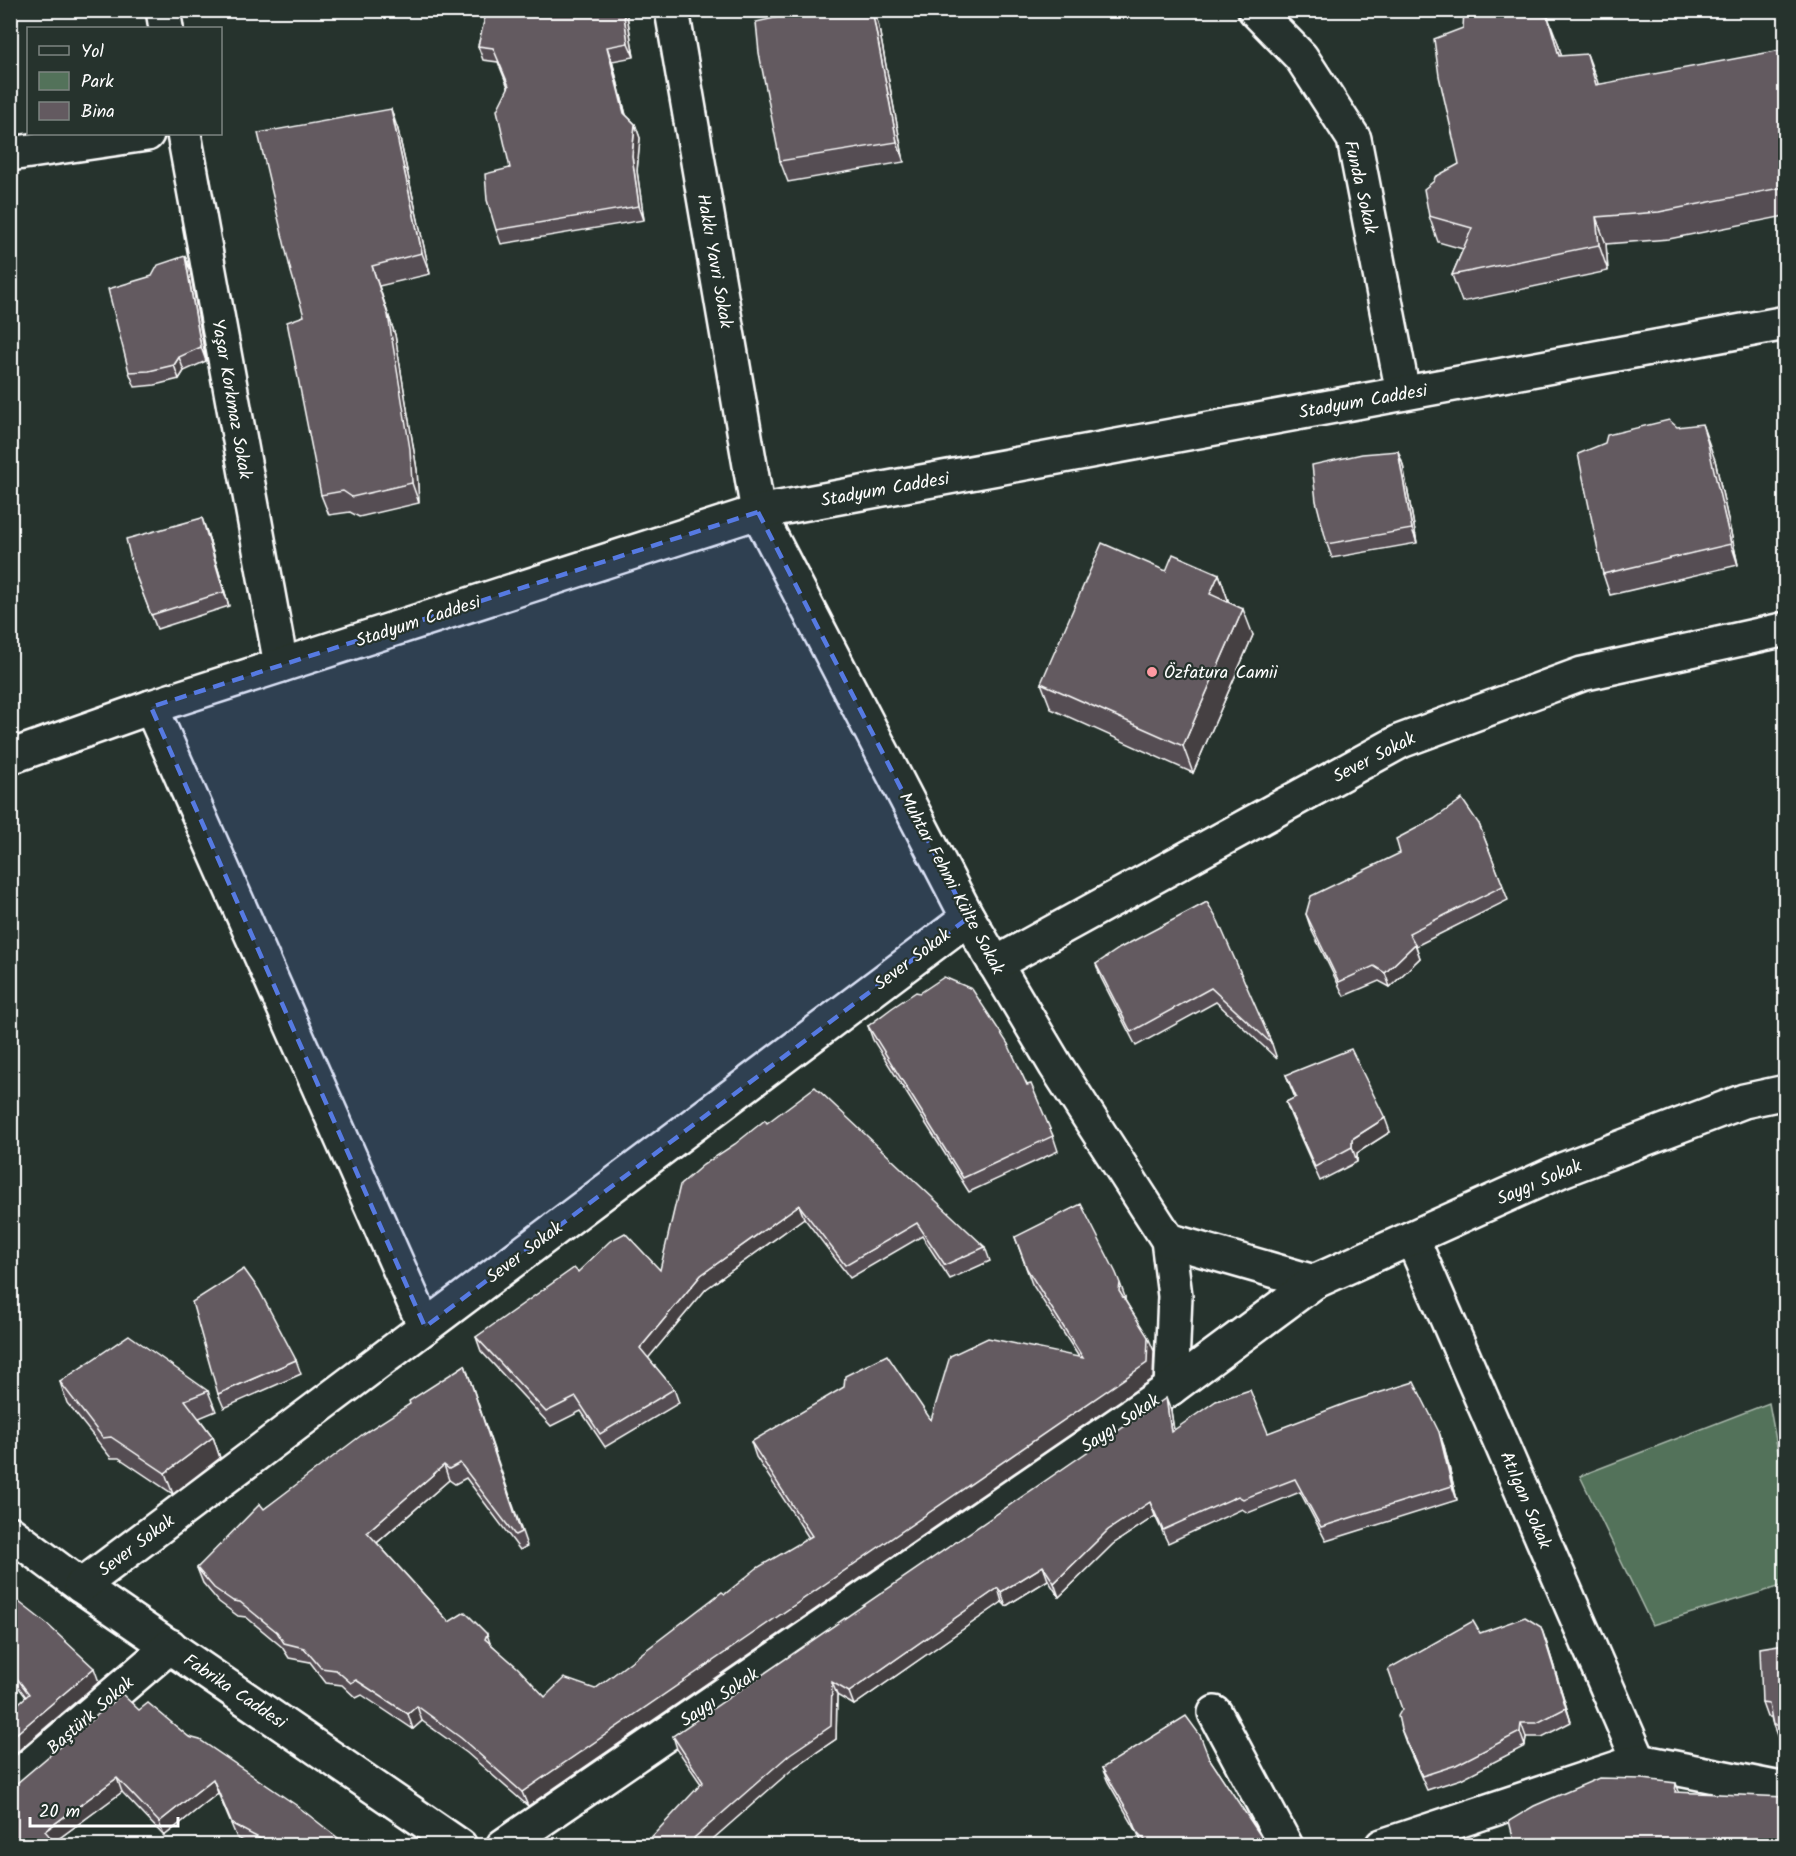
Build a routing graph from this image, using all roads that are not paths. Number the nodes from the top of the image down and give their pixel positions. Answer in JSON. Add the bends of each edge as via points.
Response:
{"nodes":[{"id":1,"x":163,"y":10,"type":"edge"},
{"id":2,"x":672,"y":10,"type":"edge"},
{"id":3,"x":1255,"y":10,"type":"edge"},
{"id":4,"x":166,"y":27,"type":"edge"},
{"id":5,"x":140,"y":135,"type":"edge"},
{"id":6,"x":184,"y":135,"type":"edge"},
{"id":7,"x":10,"y":154,"type":"edge"},
{"id":8,"x":1785,"y":323,"type":"edge"},
{"id":9,"x":1403,"y":393,"type":"junction"},
{"id":10,"x":758,"y":512,"type":"junction"},
{"id":11,"x":1785,"y":629,"type":"edge"},
{"id":12,"x":281,"y":665,"type":"junction"},
{"id":13,"x":151,"y":707,"type":"junction"},
{"id":14,"x":10,"y":757,"type":"edge"},
{"id":15,"x":968,"y":918,"type":"junction"},
{"id":16,"x":995,"y":964,"type":"junction"},
{"id":17,"x":1785,"y":1092,"type":"edge"},
{"id":18,"x":1412,"y":1238,"type":"junction"},
{"id":19,"x":1168,"y":1240,"type":"junction"},
{"id":20,"x":1314,"y":1282,"type":"junction"},
{"id":21,"x":424,"y":1327,"type":"junction"},
{"id":22,"x":1171,"y":1388,"type":"junction"},
{"id":23,"x":10,"y":1533,"type":"edge"},
{"id":24,"x":81,"y":1586,"type":"junction"},
{"id":25,"x":170,"y":1646,"type":"junction"},
{"id":26,"x":1215,"y":1713,"type":"dead end"},
{"id":27,"x":1639,"y":1761,"type":"junction"},
{"id":28,"x":10,"y":1783,"type":"edge"},
{"id":29,"x":1785,"y":1790,"type":"edge"},
{"id":30,"x":460,"y":1845,"type":"edge"},
{"id":31,"x":503,"y":1845,"type":"edge"},
{"id":32,"x":1286,"y":1845,"type":"edge"},
{"id":33,"x":1382,"y":1845,"type":"edge"}],
"edges":[{"from":1,"to":4,"type":"street"},
{"from":2,"to":10,"type":"street","name":"Hakkı Yavri Sokak"},
{"from":3,"to":9,"type":"street","name":"Funda Sokak","via":[[1301,57],[1354,139]]},
{"from":5,"to":7,"type":"street"},
{"from":6,"to":12,"type":"street","name":"Yaşar Korkmaz Sokak"},
{"from":8,"to":9,"type":"street","name":"Stadyum Caddesi"},
{"from":9,"to":10,"type":"street","name":"Stadyum Caddesi"},
{"from":10,"to":12,"type":"street","name":"Stadyum Caddesi"},
{"from":10,"to":15,"type":"street","name":"Muhtar Fehmi Külte Sokak"},
{"from":11,"to":16,"type":"street","name":"Sever Sokak","via":[[1582,674],[1401,741]]},
{"from":12,"to":13,"type":"street","name":"Stadyum Caddesi"},
{"from":13,"to":14,"type":"street","name":"Stadyum Caddesi"},
{"from":13,"to":21,"type":"street"},
{"from":15,"to":16,"type":"street","name":"Muhtar Fehmi Külte Sokak"},
{"from":15,"to":21,"type":"street","name":"Sever Sokak"},
{"from":16,"to":19,"type":"street","name":"Muhtar Fehmi Külte Sokak"},
{"from":17,"to":18,"type":"street","name":"Saygı Sokak","via":[[1744,1101],[1562,1170]]},
{"from":18,"to":20,"type":"street","name":"Saygı Sokak"},
{"from":18,"to":27,"type":"street","name":"Atılgan Sokak"},
{"from":19,"to":20,"type":"street"},
{"from":19,"to":22,"type":"street","name":"Muhtar Fehmi Külte Sokak","via":[[1175,1296]]},
{"from":20,"to":22,"type":"street","name":"Saygı Sokak"},
{"from":21,"to":24,"type":"street","name":"Sever Sokak"},
{"from":22,"to":31,"type":"street","name":"Saygı Sokak"},
{"from":23,"to":24,"type":"street","name":"Fabrika Caddesi"},
{"from":24,"to":25,"type":"street","name":"Fabrika Caddesi"},
{"from":25,"to":28,"type":"street","name":"Baştürk Sokak"},
{"from":25,"to":30,"type":"street","name":"Fabrika Caddesi"},
{"from":26,"to":32,"type":"street"},
{"from":27,"to":29,"type":"street"},
{"from":27,"to":33,"type":"street"}]}
